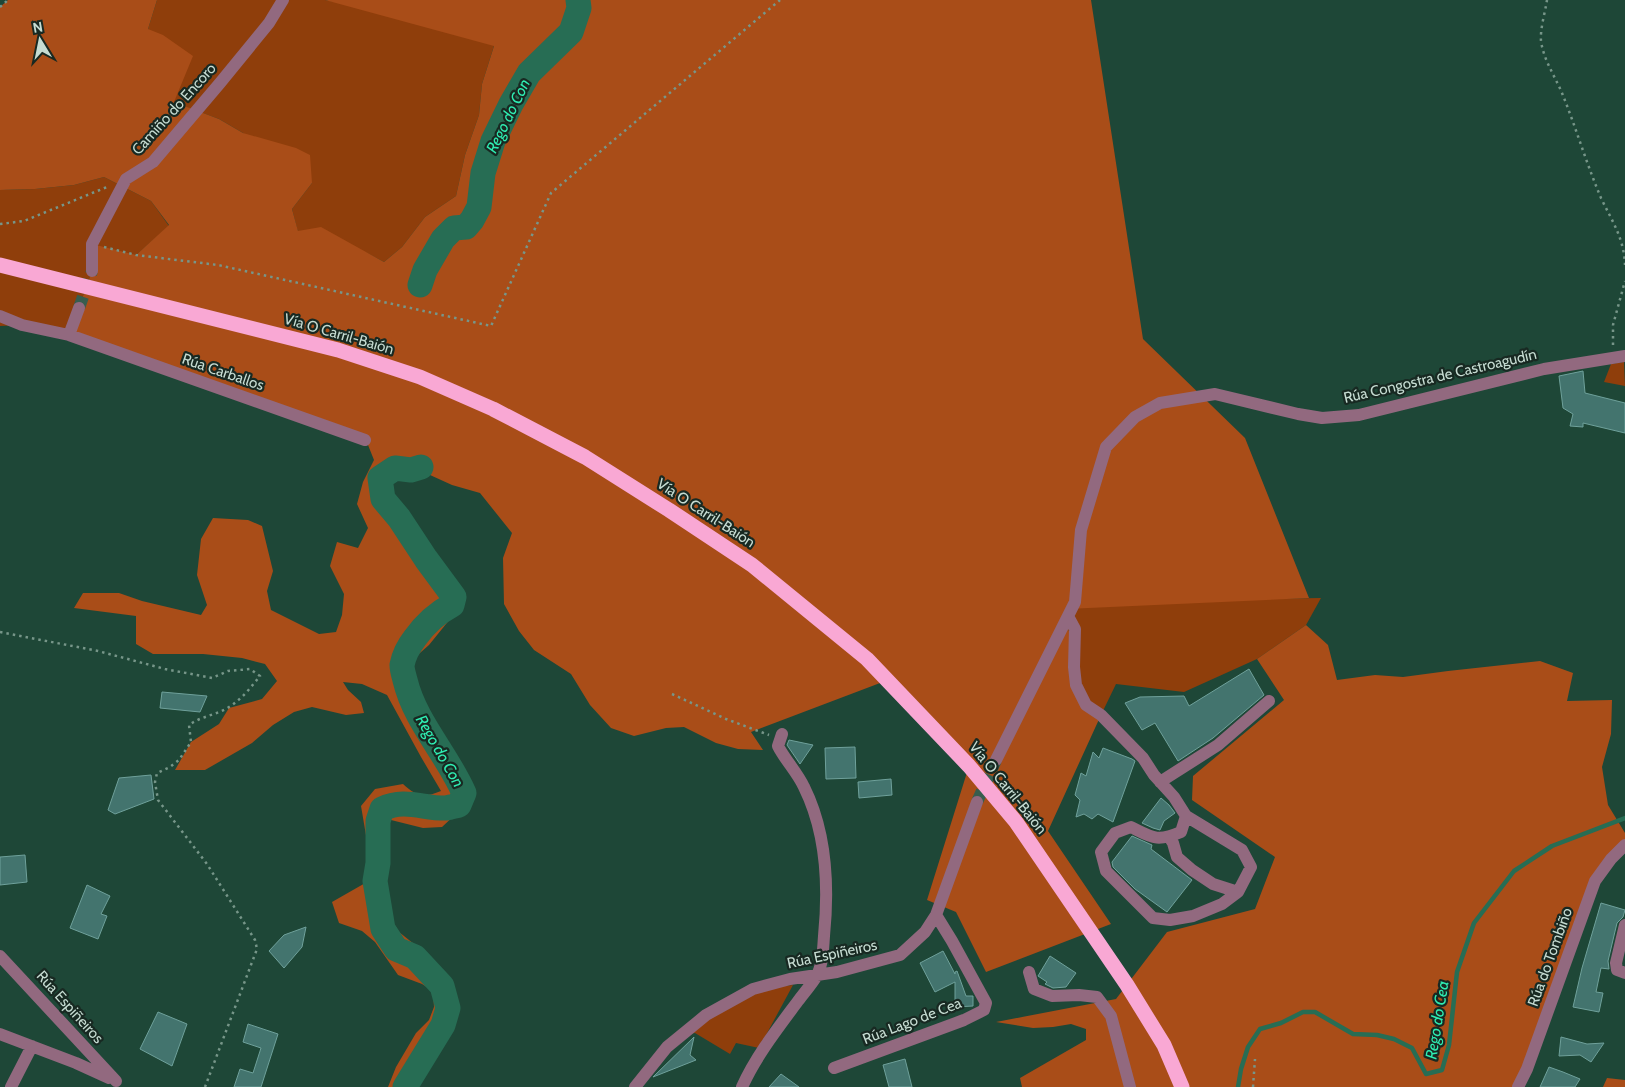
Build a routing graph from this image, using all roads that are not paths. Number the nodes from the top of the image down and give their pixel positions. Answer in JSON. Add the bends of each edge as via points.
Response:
{"nodes":[{"id":1,"x":283,"y":0,"type":"edge"},
{"id":2,"x":0,"y":265,"type":"edge"},
{"id":3,"x":92,"y":271,"type":"tunnel mouth"},
{"id":4,"x":79,"y":308,"type":"tunnel mouth"},
{"id":5,"x":0,"y":316,"type":"edge"},
{"id":6,"x":69,"y":335,"type":"junction"},
{"id":7,"x":1619,"y":357,"type":"edge"},
{"id":8,"x":366,"y":440,"type":"dead end"},
{"id":9,"x":1068,"y":616,"type":"junction"},
{"id":10,"x":1269,"y":701,"type":"dead end"},
{"id":11,"x":780,"y":740,"type":"road end"},
{"id":12,"x":996,"y":760,"type":"tunnel mouth"},
{"id":13,"x":1160,"y":782,"type":"junction"},
{"id":14,"x":977,"y":802,"type":"tunnel mouth"},
{"id":15,"x":1186,"y":816,"type":"junction"},
{"id":16,"x":1169,"y":837,"type":"junction"},
{"id":17,"x":1625,"y":845,"type":"edge"},
{"id":18,"x":1238,"y":892,"type":"junction"},
{"id":19,"x":936,"y":915,"type":"junction"},
{"id":20,"x":1625,"y":925,"type":"edge"},
{"id":21,"x":0,"y":956,"type":"edge"},
{"id":22,"x":1029,"y":972,"type":"dead end"},
{"id":23,"x":1625,"y":973,"type":"edge"},
{"id":24,"x":817,"y":975,"type":"junction"},
{"id":25,"x":0,"y":1034,"type":"edge"},
{"id":26,"x":32,"y":1046,"type":"junction"},
{"id":27,"x":834,"y":1068,"type":"dead end"},
{"id":28,"x":118,"y":1084,"type":"edge"},
{"id":29,"x":11,"y":1087,"type":"edge"},
{"id":30,"x":635,"y":1087,"type":"edge"},
{"id":31,"x":742,"y":1087,"type":"edge"},
{"id":32,"x":1130,"y":1087,"type":"edge"},
{"id":33,"x":1182,"y":1087,"type":"edge"},
{"id":34,"x":1518,"y":1087,"type":"edge"}],
"edges":[{"from":1,"to":3,"type":"street","name":"Camiño do Encoro","via":[[263,31],[152,162],[126,179],[92,244]]},
{"from":2,"to":33,"type":"highway","name":"Vía O Carril-Baión","via":[[338,350],[420,377],[493,409],[585,457],[752,565],[867,659],[969,766],[1016,822],[1127,985],[1164,1045]]},
{"from":4,"to":6,"type":"street"},
{"from":5,"to":6,"type":"street","name":"Rúa Carballos","via":[[22,325]]},
{"from":6,"to":8,"type":"street","name":"Rúa Carballos"},
{"from":7,"to":9,"type":"street","name":"Rúa Congostra de Castroagudín","via":[[1544,369],[1359,415],[1322,418],[1215,394],[1160,403],[1135,417],[1106,447],[1081,530],[1075,602]]},
{"from":9,"to":12,"type":"street","name":"Rúa Congostra de Castroagudín"},
{"from":9,"to":13,"type":"street","via":[[1075,628],[1076,684],[1086,705],[1130,744]]},
{"from":10,"to":13,"type":"street","via":[[1218,745]]},
{"from":11,"to":24,"type":"street","via":[[782,755],[804,786],[822,840],[826,919]]},
{"from":13,"to":15,"type":"street"},
{"from":14,"to":19,"type":"street","name":"Rúa Espiñeiros"},
{"from":15,"to":16,"type":"street","via":[[1181,832]]},
{"from":15,"to":18,"type":"street","via":[[1242,850],[1251,867]]},
{"from":16,"to":18,"type":"street","via":[[1177,857],[1192,870],[1213,884]]},
{"from":16,"to":18,"type":"street","via":[[1154,839],[1131,827],[1115,833],[1101,852],[1106,871],[1154,918],[1170,920],[1193,916],[1222,904]]},
{"from":17,"to":34,"type":"street","name":"Rúa do Tombiño","via":[[1596,881]]},
{"from":19,"to":24,"type":"street","name":"Rúa Espiñeiros","via":[[925,932],[900,955]]},
{"from":19,"to":27,"type":"street","name":"Rúa Lago de Cea","via":[[986,1003],[984,1010]]},
{"from":20,"to":23,"type":"street","via":[[1616,963],[1617,970]]},
{"from":21,"to":28,"type":"street","name":"Rúa Espiñeiros"},
{"from":22,"to":32,"type":"street","via":[[1034,989],[1052,996],[1097,996],[1110,1016]]},
{"from":24,"to":30,"type":"street","name":"Rúa Espiñeiros","via":[[753,989],[706,1015],[667,1047]]},
{"from":24,"to":31,"type":"street","via":[[767,1043]]},
{"from":25,"to":26,"type":"street","name":"Rúa Espiñeiros"},
{"from":26,"to":28,"type":"street","name":"Rúa Espiñeiros"},
{"from":26,"to":29,"type":"street"}]}
